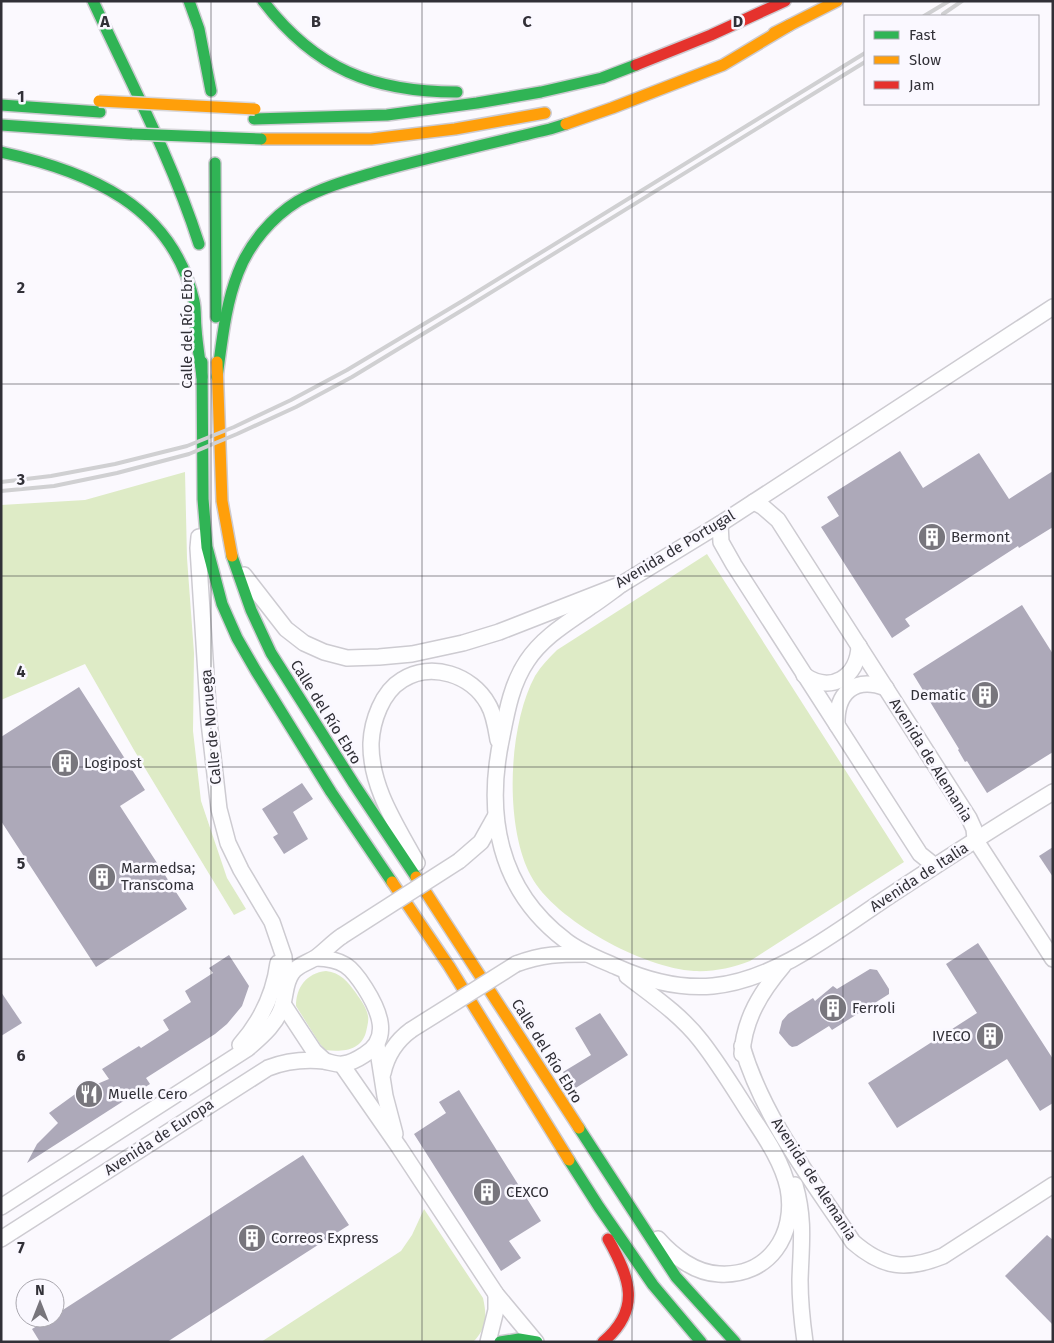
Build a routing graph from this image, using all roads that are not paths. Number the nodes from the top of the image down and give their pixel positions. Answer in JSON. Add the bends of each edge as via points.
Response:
{"nodes":[{"id":1,"x":93,"y":1,"type":"edge"},
{"id":2,"x":102,"y":1,"type":"edge"},
{"id":3,"x":189,"y":1,"type":"edge"},
{"id":4,"x":263,"y":1,"type":"edge"},
{"id":5,"x":786,"y":1,"type":"edge"},
{"id":6,"x":837,"y":1,"type":"edge"},
{"id":7,"x":790,"y":26,"type":"junction"},
{"id":8,"x":712,"y":35,"type":"junction"},
{"id":9,"x":608,"y":64,"type":"dead end"},
{"id":10,"x":547,"y":79,"type":"dead end"},
{"id":11,"x":133,"y":89,"type":"junction"},
{"id":12,"x":211,"y":91,"type":"dead end"},
{"id":13,"x":624,"y":91,"type":"dead end"},
{"id":14,"x":1,"y":95,"type":"edge"},
{"id":15,"x":1,"y":105,"type":"edge"},
{"id":16,"x":99,"y":106,"type":"junction"},
{"id":17,"x":555,"y":111,"type":"dead end"},
{"id":18,"x":1,"y":125,"type":"edge"},
{"id":19,"x":1,"y":152,"type":"edge"},
{"id":20,"x":214,"y":163,"type":"dead end"},
{"id":21,"x":204,"y":299,"type":"dead end"},
{"id":22,"x":1053,"y":307,"type":"edge"},
{"id":23,"x":216,"y":321,"type":"junction"},
{"id":24,"x":202,"y":377,"type":"junction"},
{"id":25,"x":217,"y":377,"type":"junction"},
{"id":26,"x":203,"y":499,"type":"junction"},
{"id":27,"x":754,"y":502,"type":"junction"},
{"id":28,"x":720,"y":524,"type":"junction"},
{"id":29,"x":232,"y":557,"type":"junction"},
{"id":30,"x":622,"y":584,"type":"junction"},
{"id":31,"x":859,"y":646,"type":"junction"},
{"id":32,"x":804,"y":675,"type":"junction"},
{"id":33,"x":886,"y":688,"type":"junction"},
{"id":34,"x":837,"y":725,"type":"junction"},
{"id":35,"x":499,"y":749,"type":"junction"},
{"id":36,"x":1053,"y":792,"type":"edge"},
{"id":37,"x":495,"y":817,"type":"junction"},
{"id":38,"x":975,"y":840,"type":"junction"},
{"id":39,"x":935,"y":866,"type":"junction"},
{"id":40,"x":279,"y":942,"type":"junction"},
{"id":41,"x":587,"y":954,"type":"junction"},
{"id":42,"x":468,"y":956,"type":"junction"},
{"id":43,"x":316,"y":958,"type":"junction"},
{"id":44,"x":1053,"y":959,"type":"edge"},
{"id":45,"x":786,"y":963,"type":"junction"},
{"id":46,"x":616,"y":967,"type":"junction"},
{"id":47,"x":286,"y":985,"type":"junction"},
{"id":48,"x":283,"y":1004,"type":"junction"},
{"id":49,"x":412,"y":1030,"type":"junction"},
{"id":50,"x":377,"y":1044,"type":"junction"},
{"id":51,"x":742,"y":1046,"type":"junction"},
{"id":52,"x":326,"y":1061,"type":"junction"},
{"id":53,"x":342,"y":1065,"type":"junction"},
{"id":54,"x":210,"y":1073,"type":"junction"},
{"id":55,"x":382,"y":1077,"type":"junction"},
{"id":56,"x":534,"y":1105,"type":"junction"},
{"id":57,"x":399,"y":1147,"type":"junction"},
{"id":58,"x":1053,"y":1185,"type":"edge"},
{"id":59,"x":621,"y":1194,"type":"junction"},
{"id":60,"x":1,"y":1207,"type":"edge"},
{"id":61,"x":1,"y":1238,"type":"edge"},
{"id":62,"x":496,"y":1294,"type":"junction"},
{"id":63,"x":488,"y":1342,"type":"edge"},
{"id":64,"x":500,"y":1342,"type":"edge"},
{"id":65,"x":536,"y":1342,"type":"edge"},
{"id":66,"x":603,"y":1342,"type":"edge"},
{"id":67,"x":700,"y":1342,"type":"edge"},
{"id":68,"x":735,"y":1342,"type":"edge"},
{"id":69,"x":805,"y":1342,"type":"edge"}],
"edges":[{"from":1,"to":11,"type":"main road"},
{"from":2,"to":11,"type":"main road"},
{"from":3,"to":12,"type":"main road","via":[[199,29]]},
{"from":4,"to":10,"type":"main road","via":[[303,45],[336,66],[376,83],[424,92],[471,92]]},
{"from":5,"to":8,"type":"main road"},
{"from":6,"to":7,"type":"main road"},
{"from":7,"to":13,"type":"main road","via":[[720,57]]},
{"from":7,"to":25,"type":"main road","via":[[723,65],[612,108],[550,129],[326,187],[297,202],[266,229],[251,247],[238,272],[228,303]]},
{"from":8,"to":9,"type":"main road"},
{"from":8,"to":16,"type":"main road","via":[[602,78],[478,103],[387,115],[255,114]]},
{"from":11,"to":23,"type":"main road","name":"Calle del Río Ebro","via":[[178,186],[202,252]]},
{"from":14,"to":16,"type":"main road"},
{"from":15,"to":16,"type":"main road"},
{"from":17,"to":18,"type":"main road","bridge":true,"via":[[456,129],[371,139],[261,139]]},
{"from":19,"to":24,"type":"main road","via":[[78,174],[129,204],[161,231],[184,271],[194,302]]},
{"from":20,"to":23,"type":"main road"},
{"from":21,"to":24,"type":"main road","name":"Calle del Río Ebro"},
{"from":22,"to":27,"type":"street","name":"Avenida de Portugal"},
{"from":23,"to":25,"type":"main road","name":"Calle del Río Ebro"},
{"from":24,"to":26,"type":"main road","name":"Calle del Río Ebro"},
{"from":25,"to":29,"type":"main road","name":"Calle del Río Ebro","via":[[222,501]]},
{"from":26,"to":40,"type":"street","name":"Calle de Noruega","via":[[198,548],[209,722],[220,808],[228,843],[272,922]]},
{"from":26,"to":56,"type":"main road","name":"Calle del Río Ebro","via":[[207,547],[222,604],[237,638],[326,784],[449,966]]},
{"from":27,"to":28,"type":"street","name":"Avenida de Portugal"},
{"from":27,"to":31,"type":"street","name":"Avenida de Alemania","via":[[778,520]]},
{"from":28,"to":30,"type":"street","name":"Avenida de Portugal"},
{"from":28,"to":32,"type":"street","via":[[726,553]]},
{"from":29,"to":30,"type":"street","name":"Avenida de Portugal","via":[[286,629],[304,643],[347,658],[412,654],[464,643]]},
{"from":29,"to":42,"type":"main road","name":"Calle del Río Ebro","via":[[251,610],[272,653]]},
{"from":30,"to":35,"type":"street","via":[[564,624],[534,651],[514,689]]},
{"from":31,"to":32,"type":"street","via":[[856,663],[842,680],[827,684]]},
{"from":31,"to":33,"type":"street","name":"Avenida de Alemania"},
{"from":32,"to":34,"type":"street"},
{"from":33,"to":34,"type":"street","name":"Avenida de Alemania","via":[[865,684],[850,689],[839,702]]},
{"from":33,"to":38,"type":"street","name":"Avenida de Alemania","via":[[969,818]]},
{"from":34,"to":39,"type":"street","via":[[920,854]]},
{"from":35,"to":37,"type":"street"},
{"from":35,"to":42,"type":"street","via":[[493,717],[480,692],[460,678],[434,671],[402,680],[390,690],[378,712],[371,743],[384,804]]},
{"from":36,"to":38,"type":"street","name":"Avenida de Italia"},
{"from":37,"to":41,"type":"street","via":[[504,857],[528,903],[545,923]]},
{"from":37,"to":43,"type":"street","bridge":true,"via":[[481,842],[459,860],[342,936]]},
{"from":38,"to":39,"type":"street","name":"Avenida de Italia"},
{"from":38,"to":44,"type":"street","name":"Avenida de Alemania"},
{"from":39,"to":45,"type":"street","name":"Avenida de Italia"},
{"from":40,"to":47,"type":"street","name":"Calle de Noruega","via":[[284,957]]},
{"from":40,"to":54,"type":"street","name":"Calle de Noruega","via":[[276,979],[268,1003],[252,1031]]},
{"from":41,"to":46,"type":"street"},
{"from":41,"to":49,"type":"street","bridge":true,"via":[[555,954],[516,964]]},
{"from":42,"to":59,"type":"main road","name":"Calle del Río Ebro"},
{"from":43,"to":47,"type":"street","via":[[292,972]]},
{"from":43,"to":50,"type":"street","via":[[342,962],[354,971],[377,1012],[381,1033]]},
{"from":45,"to":46,"type":"street","via":[[746,979],[711,986],[666,982]]},
{"from":45,"to":51,"type":"street","via":[[764,989],[752,1010]]},
{"from":46,"to":59,"type":"street","via":[[701,1040],[776,1157],[788,1188],[789,1215],[782,1241],[771,1256],[756,1268],[718,1274],[684,1262],[665,1247]]},
{"from":47,"to":48,"type":"street"},
{"from":48,"to":52,"type":"street","via":[[314,1051]]},
{"from":48,"to":54,"type":"street","name":"Avenida de Europa","via":[[264,1034]]},
{"from":49,"to":50,"type":"street"},
{"from":49,"to":55,"type":"street","via":[[400,1038]]},
{"from":50,"to":53,"type":"street","via":[[356,1060]]},
{"from":50,"to":55,"type":"street"},
{"from":51,"to":58,"type":"street","name":"Avenida de Alemania","via":[[749,1069],[779,1129],[853,1242],[880,1260],[903,1266],[923,1264],[943,1256]]},
{"from":51,"to":69,"type":"street","via":[[745,1082],[754,1105],[783,1155],[800,1202],[803,1229],[801,1312]]},
{"from":52,"to":53,"type":"street"},
{"from":52,"to":61,"type":"street","name":"Avenida de Europa","via":[[283,1062],[268,1068]]},
{"from":53,"to":57,"type":"street"},
{"from":54,"to":60,"type":"street","name":"Avenida de Europa"},
{"from":55,"to":57,"type":"street"},
{"from":56,"to":66,"type":"main road","via":[[627,1280],[626,1312]]},
{"from":56,"to":67,"type":"main road","name":"Calle del Río Ebro","via":[[648,1277]]},
{"from":57,"to":62,"type":"street"},
{"from":59,"to":68,"type":"main road","name":"Calle del Río Ebro","via":[[676,1276]]},
{"from":62,"to":63,"type":"street","via":[[496,1310]]},
{"from":62,"to":65,"type":"street"},
{"from":64,"to":65,"type":"main road","via":[[519,1339]]}]}
